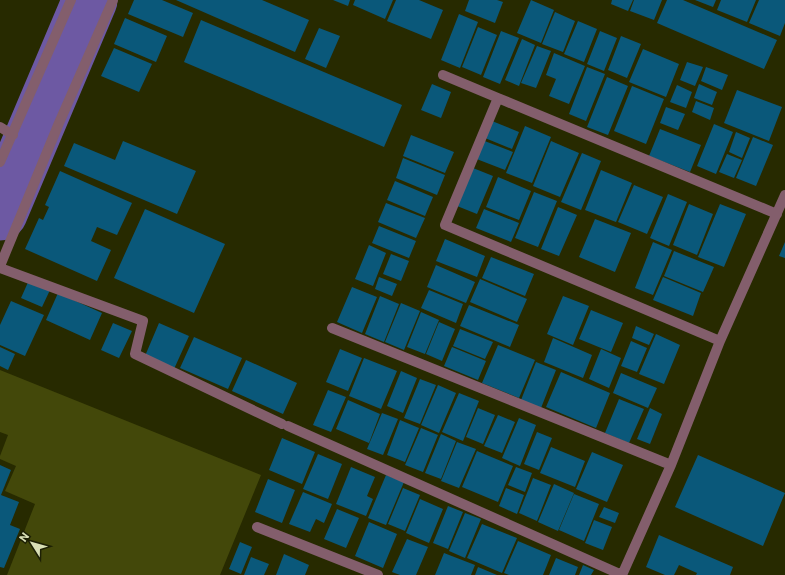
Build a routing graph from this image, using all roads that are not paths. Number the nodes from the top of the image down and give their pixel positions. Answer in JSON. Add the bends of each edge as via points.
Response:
{"nodes":[{"id":1,"x":71,"y":0,"type":"edge"},
{"id":2,"x":113,"y":0,"type":"edge"},
{"id":3,"x":443,"y":75,"type":"dead end"},
{"id":4,"x":498,"y":98,"type":"junction"},
{"id":5,"x":0,"y":127,"type":"edge"},
{"id":6,"x":13,"y":135,"type":"junction"},
{"id":7,"x":0,"y":162,"type":"edge"},
{"id":8,"x":785,"y":196,"type":"edge"},
{"id":9,"x":777,"y":214,"type":"junction"},
{"id":10,"x":0,"y":267,"type":"edge"},
{"id":11,"x":332,"y":328,"type":"dead end"},
{"id":12,"x":720,"y":341,"type":"junction"},
{"id":13,"x":671,"y":465,"type":"junction"},
{"id":14,"x":257,"y":527,"type":"dead end"},
{"id":15,"x":378,"y":575,"type":"edge"},
{"id":16,"x":622,"y":575,"type":"edge"}],
"edges":[{"from":1,"to":6,"type":"street"},
{"from":2,"to":10,"type":"street"},
{"from":3,"to":4,"type":"street"},
{"from":4,"to":9,"type":"street"},
{"from":4,"to":12,"type":"street","via":[[445,225]]},
{"from":5,"to":6,"type":"street"},
{"from":6,"to":7,"type":"street"},
{"from":8,"to":9,"type":"street"},
{"from":9,"to":12,"type":"street"},
{"from":10,"to":16,"type":"street","via":[[144,321],[135,354],[285,425]]},
{"from":11,"to":13,"type":"street"},
{"from":12,"to":13,"type":"street"},
{"from":13,"to":16,"type":"street"},
{"from":14,"to":15,"type":"street"}]}
